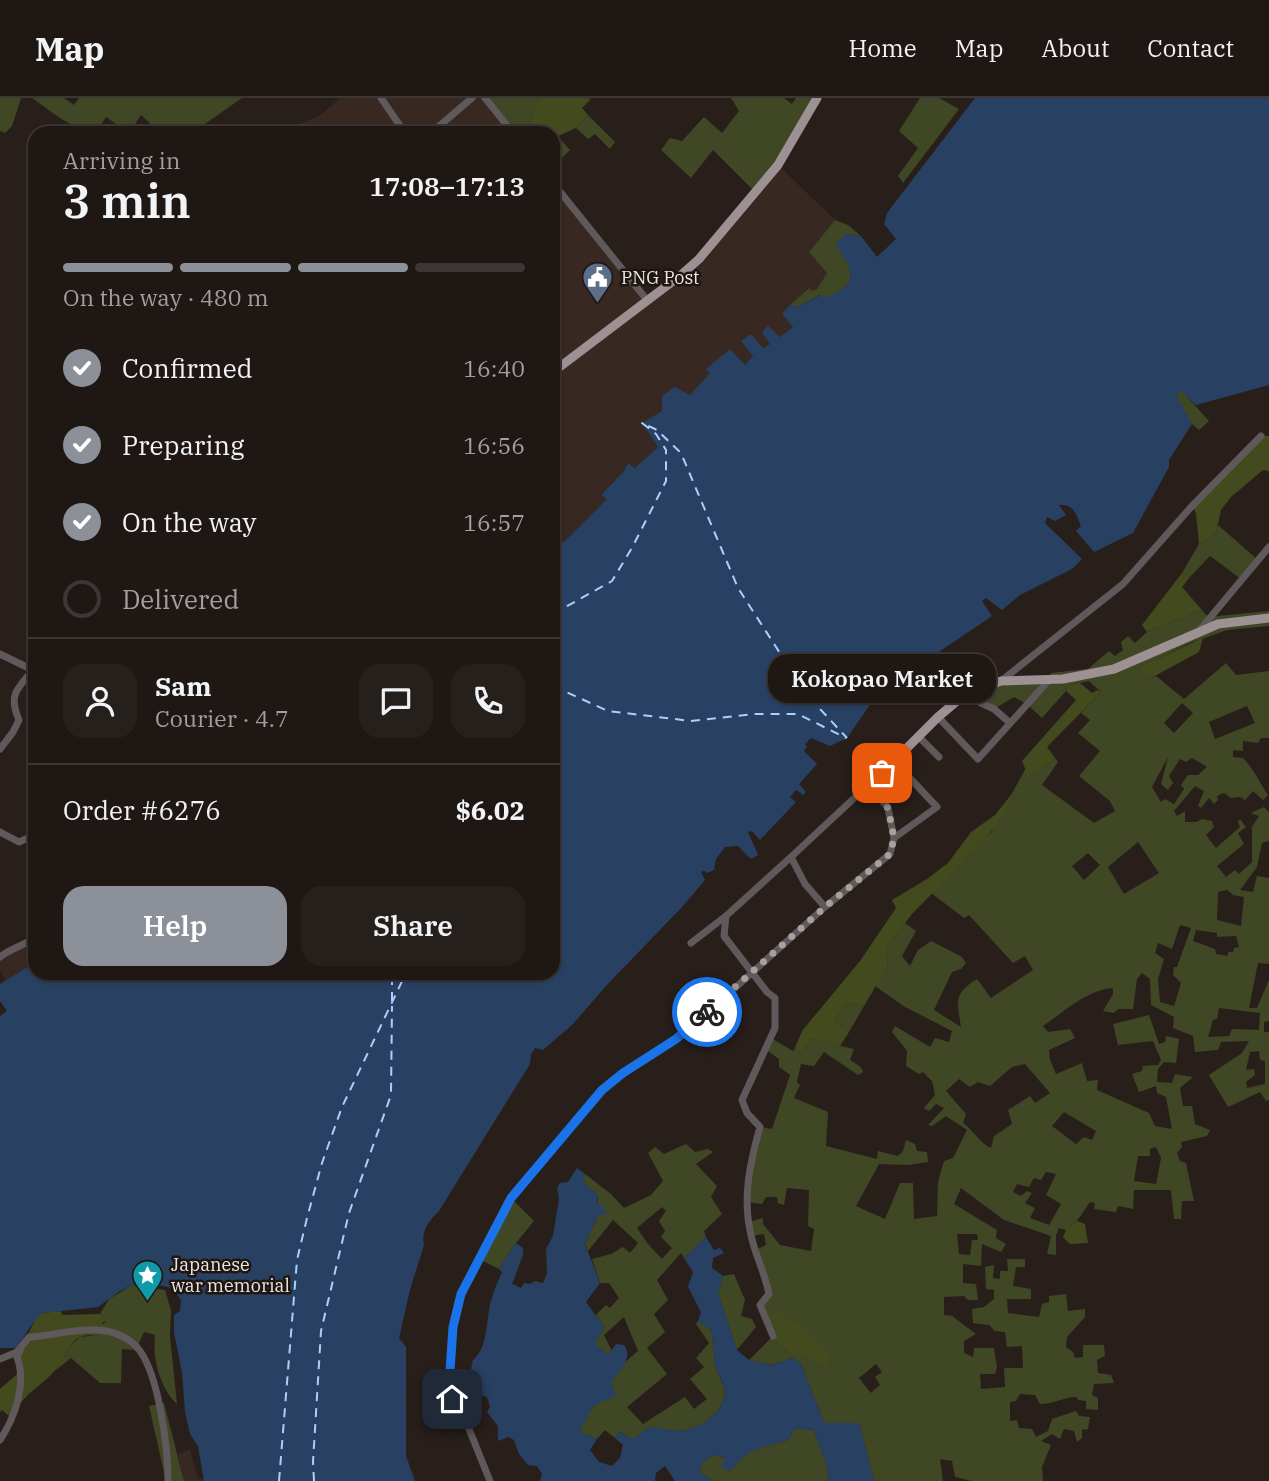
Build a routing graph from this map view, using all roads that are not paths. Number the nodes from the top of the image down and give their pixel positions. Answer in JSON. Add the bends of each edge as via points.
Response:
{"nodes":[{"id":1,"x":382,"y":98,"type":"edge"},
{"id":2,"x":472,"y":98,"type":"edge"},
{"id":3,"x":485,"y":98,"type":"edge"},
{"id":4,"x":817,"y":98,"type":"edge"},
{"id":5,"x":400,"y":126,"type":"edge"},
{"id":6,"x":439,"y":126,"type":"edge"},
{"id":7,"x":507,"y":126,"type":"edge"},
{"id":8,"x":560,"y":192,"type":"edge"},
{"id":9,"x":647,"y":300,"type":"junction"},
{"id":10,"x":560,"y":367,"type":"edge"},
{"id":11,"x":1261,"y":436,"type":"dead end"},
{"id":12,"x":1269,"y":547,"type":"edge"},
{"id":13,"x":1269,"y":618,"type":"edge"},
{"id":14,"x":1199,"y":631,"type":"junction"},
{"id":15,"x":0,"y":654,"type":"edge"},
{"id":16,"x":28,"y":667,"type":"edge"},
{"id":17,"x":28,"y":676,"type":"edge"},
{"id":18,"x":1050,"y":679,"type":"junction"},
{"id":19,"x":1001,"y":681,"type":"junction"},
{"id":20,"x":964,"y":695,"type":"junction"},
{"id":21,"x":938,"y":717,"type":"junction"},
{"id":22,"x":1010,"y":723,"type":"junction"},
{"id":23,"x":918,"y":736,"type":"junction"},
{"id":24,"x":0,"y":749,"type":"edge"},
{"id":25,"x":939,"y":757,"type":"dead end"},
{"id":26,"x":894,"y":761,"type":"junction"},
{"id":27,"x":870,"y":786,"type":"junction"},
{"id":28,"x":0,"y":832,"type":"edge"},
{"id":29,"x":28,"y":838,"type":"edge"},
{"id":30,"x":894,"y":838,"type":"junction"},
{"id":31,"x":791,"y":857,"type":"junction"},
{"id":32,"x":825,"y":907,"type":"junction"},
{"id":33,"x":726,"y":916,"type":"junction"},
{"id":34,"x":28,"y":942,"type":"edge"},
{"id":35,"x":691,"y":943,"type":"dead end"},
{"id":36,"x":0,"y":957,"type":"edge"},
{"id":37,"x":752,"y":973,"type":"junction"},
{"id":38,"x":773,"y":1336,"type":"dead end"},
{"id":39,"x":23,"y":1344,"type":"junction"},
{"id":40,"x":0,"y":1359,"type":"edge"},
{"id":41,"x":0,"y":1440,"type":"edge"},
{"id":42,"x":168,"y":1481,"type":"edge"},
{"id":43,"x":490,"y":1481,"type":"edge"}],
"edges":[{"from":1,"to":5,"type":"street"},
{"from":2,"to":6,"type":"street"},
{"from":3,"to":7,"type":"street"},
{"from":4,"to":9,"type":"main road","via":[[778,165],[699,259]]},
{"from":8,"to":9,"type":"street"},
{"from":9,"to":10,"type":"main road"},
{"from":11,"to":19,"type":"street","via":[[1123,584]]},
{"from":12,"to":14,"type":"street"},
{"from":13,"to":14,"type":"main road"},
{"from":14,"to":18,"type":"main road","via":[[1114,669]]},
{"from":15,"to":16,"type":"street"},
{"from":17,"to":24,"type":"street","via":[[13,699],[19,720]]},
{"from":18,"to":19,"type":"main road"},
{"from":18,"to":22,"type":"street"},
{"from":19,"to":20,"type":"main road"},
{"from":20,"to":21,"type":"main road"},
{"from":20,"to":22,"type":"street","via":[[994,709]]},
{"from":21,"to":22,"type":"street","via":[[978,759]]},
{"from":21,"to":23,"type":"main road"},
{"from":23,"to":25,"type":"street"},
{"from":23,"to":26,"type":"main road"},
{"from":26,"to":27,"type":"street"},
{"from":26,"to":30,"type":"street","via":[[937,807]]},
{"from":27,"to":30,"type":"street","via":[[888,808]]},
{"from":27,"to":31,"type":"street"},
{"from":28,"to":29,"type":"street","via":[[19,842]]},
{"from":30,"to":32,"type":"street","via":[[890,854]]},
{"from":31,"to":32,"type":"street","via":[[805,884]]},
{"from":31,"to":33,"type":"street"},
{"from":32,"to":37,"type":"street"},
{"from":33,"to":35,"type":"street"},
{"from":33,"to":37,"type":"street","via":[[724,936]]},
{"from":34,"to":36,"type":"street"},
{"from":37,"to":38,"type":"street","via":[[775,998],[775,1028],[742,1100],[760,1127],[750,1163],[747,1202],[751,1236],[769,1294],[760,1305]]},
{"from":37,"to":43,"type":"street","via":[[686,1032],[602,1090],[511,1198],[478,1259],[461,1294],[453,1327],[449,1385]]},
{"from":39,"to":40,"type":"street"},
{"from":39,"to":41,"type":"street","via":[[17,1357],[22,1370],[13,1419]]},
{"from":39,"to":42,"type":"street","via":[[29,1337],[99,1329],[132,1342],[142,1352],[154,1387]]}]}
